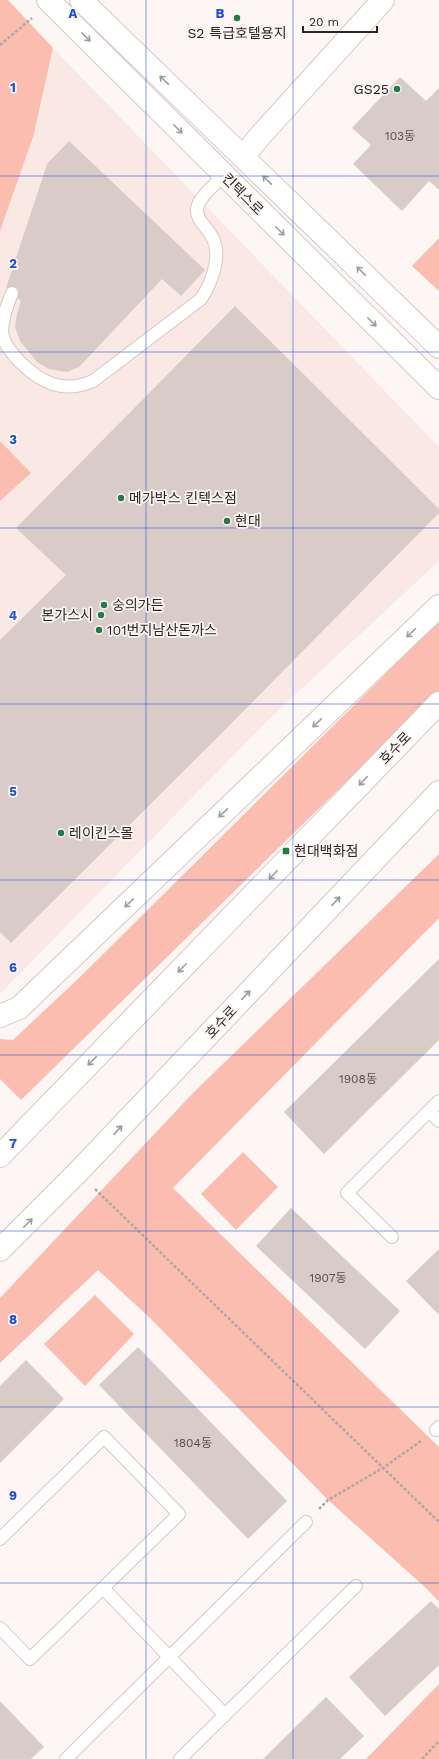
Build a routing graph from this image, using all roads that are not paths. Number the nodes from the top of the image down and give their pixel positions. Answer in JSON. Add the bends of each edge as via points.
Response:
{"nodes":[{"id":1,"x":81,"y":0,"type":"edge"},
{"id":2,"x":383,"y":0,"type":"edge"},
{"id":3,"x":43,"y":7,"type":"edge"},
{"id":4,"x":243,"y":157,"type":"junction"},
{"id":5,"x":224,"y":175,"type":"junction"},
{"id":6,"x":12,"y":293,"type":"dead end"},
{"id":7,"x":439,"y":347,"type":"edge"},
{"id":8,"x":439,"y":388,"type":"edge"},
{"id":9,"x":439,"y":606,"type":"edge"},
{"id":10,"x":439,"y":703,"type":"edge"},
{"id":11,"x":439,"y":792,"type":"edge"},
{"id":12,"x":0,"y":1016,"type":"edge"},
{"id":13,"x":439,"y":1101,"type":"edge"},
{"id":14,"x":429,"y":1111,"type":"junction"},
{"id":15,"x":439,"y":1120,"type":"edge"},
{"id":16,"x":0,"y":1156,"type":"edge"},
{"id":17,"x":392,"y":1237,"type":"dead end"},
{"id":18,"x":0,"y":1250,"type":"edge"},
{"id":19,"x":306,"y":1522,"type":"road end"},
{"id":20,"x":0,"y":1539,"type":"edge"},
{"id":21,"x":356,"y":1586,"type":"dead end"},
{"id":22,"x":103,"y":1588,"type":"junction"},
{"id":23,"x":0,"y":1628,"type":"edge"},
{"id":24,"x":170,"y":1656,"type":"junction"},
{"id":25,"x":224,"y":1715,"type":"junction"},
{"id":26,"x":66,"y":1759,"type":"edge"},
{"id":27,"x":180,"y":1759,"type":"edge"}],
"edges":[{"from":4,"to":1,"type":"main road","name":"킨텍스로","one_way":true},
{"from":2,"to":4,"type":"main road"},
{"from":3,"to":5,"type":"main road","name":"킨텍스로","one_way":true},
{"from":7,"to":4,"type":"main road","name":"킨텍스로","one_way":true},
{"from":5,"to":6,"type":"lane","via":[[200,200],[197,209],[198,218],[212,236],[215,246],[215,266],[207,290],[201,299],[94,381],[76,387],[47,383],[32,374],[16,357],[6,344],[2,332]]},
{"from":5,"to":8,"type":"main road","name":"킨텍스로","one_way":true},
{"from":9,"to":12,"type":"main road","one_way":true,"via":[[19,1008]]},
{"from":10,"to":16,"type":"main road","name":"호수로","one_way":true},
{"from":18,"to":11,"type":"main road","name":"호수로","one_way":true,"via":[[84,1167]]},
{"from":13,"to":14,"type":"lane"},
{"from":14,"to":15,"type":"lane"},
{"from":14,"to":17,"type":"lane","via":[[347,1193]]},
{"from":19,"to":24,"type":"lane"},
{"from":20,"to":22,"type":"lane","via":[[104,1437],[178,1514]]},
{"from":21,"to":25,"type":"lane"},
{"from":22,"to":23,"type":"lane","via":[[30,1659]]},
{"from":22,"to":24,"type":"lane"},
{"from":24,"to":25,"type":"lane"},
{"from":24,"to":26,"type":"lane"},
{"from":25,"to":27,"type":"lane"}]}
